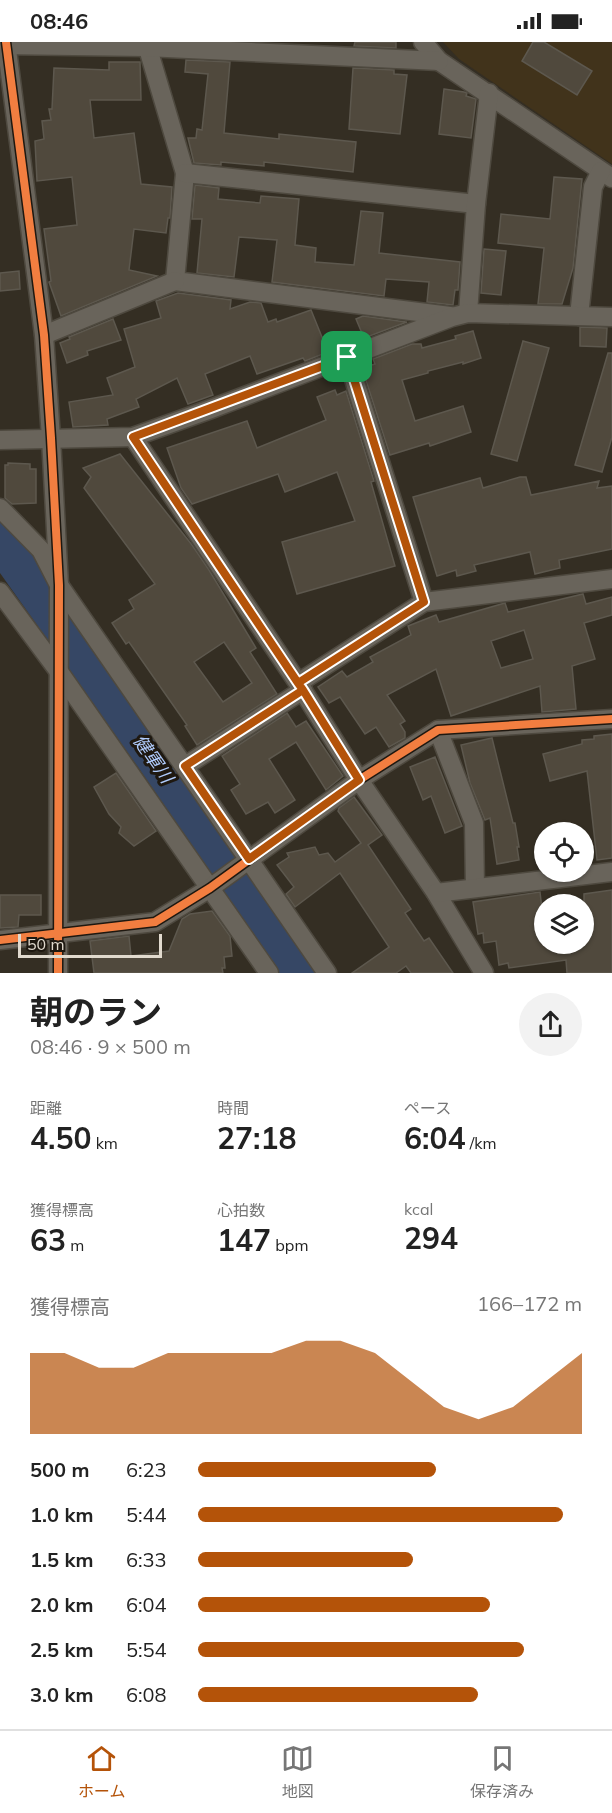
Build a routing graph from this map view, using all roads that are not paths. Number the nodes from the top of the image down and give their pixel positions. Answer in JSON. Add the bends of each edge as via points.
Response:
{"nodes":[{"id":1,"x":423,"y":42,"type":"edge"},
{"id":2,"x":4,"y":44,"type":"edge"},
{"id":3,"x":146,"y":44,"type":"edge"},
{"id":4,"x":439,"y":61,"type":"junction"},
{"id":5,"x":489,"y":93,"type":"junction"},
{"id":6,"x":185,"y":173,"type":"junction"},
{"id":7,"x":607,"y":174,"type":"edge"},
{"id":8,"x":476,"y":204,"type":"junction"},
{"id":9,"x":175,"y":281,"type":"junction"},
{"id":10,"x":460,"y":315,"type":"junction"},
{"id":11,"x":579,"y":316,"type":"junction"},
{"id":12,"x":612,"y":317,"type":"edge"},
{"id":13,"x":44,"y":335,"type":"junction"},
{"id":14,"x":347,"y":357,"type":"junction"},
{"id":15,"x":133,"y":437,"type":"junction"},
{"id":16,"x":51,"y":438,"type":"junction"},
{"id":17,"x":0,"y":440,"type":"edge"},
{"id":18,"x":0,"y":508,"type":"edge"},
{"id":19,"x":612,"y":579,"type":"edge"},
{"id":20,"x":58,"y":585,"type":"junction"},
{"id":21,"x":0,"y":592,"type":"edge"},
{"id":22,"x":424,"y":602,"type":"junction"},
{"id":23,"x":57,"y":669,"type":"junction"},
{"id":24,"x":300,"y":686,"type":"junction"},
{"id":25,"x":612,"y":718,"type":"edge"},
{"id":26,"x":438,"y":730,"type":"junction"},
{"id":27,"x":185,"y":766,"type":"junction"},
{"id":28,"x":359,"y":780,"type":"junction"},
{"id":29,"x":249,"y":859,"type":"junction"},
{"id":30,"x":612,"y":873,"type":"edge"},
{"id":31,"x":210,"y":888,"type":"junction"},
{"id":32,"x":475,"y":888,"type":"junction"},
{"id":33,"x":436,"y":893,"type":"junction"},
{"id":34,"x":57,"y":932,"type":"junction"},
{"id":35,"x":0,"y":940,"type":"edge"},
{"id":36,"x":58,"y":973,"type":"edge"},
{"id":37,"x":269,"y":973,"type":"edge"},
{"id":38,"x":327,"y":973,"type":"edge"},
{"id":39,"x":484,"y":973,"type":"edge"}],
"edges":[{"from":1,"to":4,"type":"street"},
{"from":2,"to":3,"type":"street"},
{"from":2,"to":13,"type":"street"},
{"from":3,"to":4,"type":"street"},
{"from":3,"to":6,"type":"street"},
{"from":4,"to":5,"type":"street"},
{"from":5,"to":7,"type":"street"},
{"from":5,"to":8,"type":"street"},
{"from":6,"to":8,"type":"street"},
{"from":6,"to":9,"type":"street"},
{"from":7,"to":11,"type":"street","via":[[593,187]]},
{"from":8,"to":10,"type":"street"},
{"from":9,"to":10,"type":"street"},
{"from":9,"to":13,"type":"street"},
{"from":10,"to":11,"type":"street"},
{"from":10,"to":14,"type":"street"},
{"from":11,"to":12,"type":"street"},
{"from":13,"to":16,"type":"street"},
{"from":14,"to":15,"type":"street"},
{"from":14,"to":22,"type":"street"},
{"from":15,"to":16,"type":"street"},
{"from":15,"to":24,"type":"street"},
{"from":16,"to":17,"type":"street"},
{"from":16,"to":20,"type":"street"},
{"from":18,"to":20,"type":"street","via":[[41,550]]},
{"from":19,"to":22,"type":"street"},
{"from":20,"to":23,"type":"street"},
{"from":20,"to":27,"type":"street"},
{"from":21,"to":23,"type":"street"},
{"from":22,"to":24,"type":"street"},
{"from":23,"to":31,"type":"street"},
{"from":23,"to":34,"type":"street"},
{"from":24,"to":27,"type":"street"},
{"from":24,"to":28,"type":"street"},
{"from":25,"to":26,"type":"street"},
{"from":26,"to":28,"type":"street"},
{"from":26,"to":32,"type":"street","via":[[474,823]]},
{"from":27,"to":29,"type":"street"},
{"from":28,"to":29,"type":"street"},
{"from":28,"to":33,"type":"street"},
{"from":29,"to":31,"type":"street"},
{"from":29,"to":38,"type":"street"},
{"from":30,"to":32,"type":"street"},
{"from":31,"to":34,"type":"street","via":[[155,922]]},
{"from":31,"to":37,"type":"street"},
{"from":32,"to":33,"type":"street"},
{"from":33,"to":39,"type":"street"},
{"from":34,"to":35,"type":"street"},
{"from":34,"to":36,"type":"street"}]}
